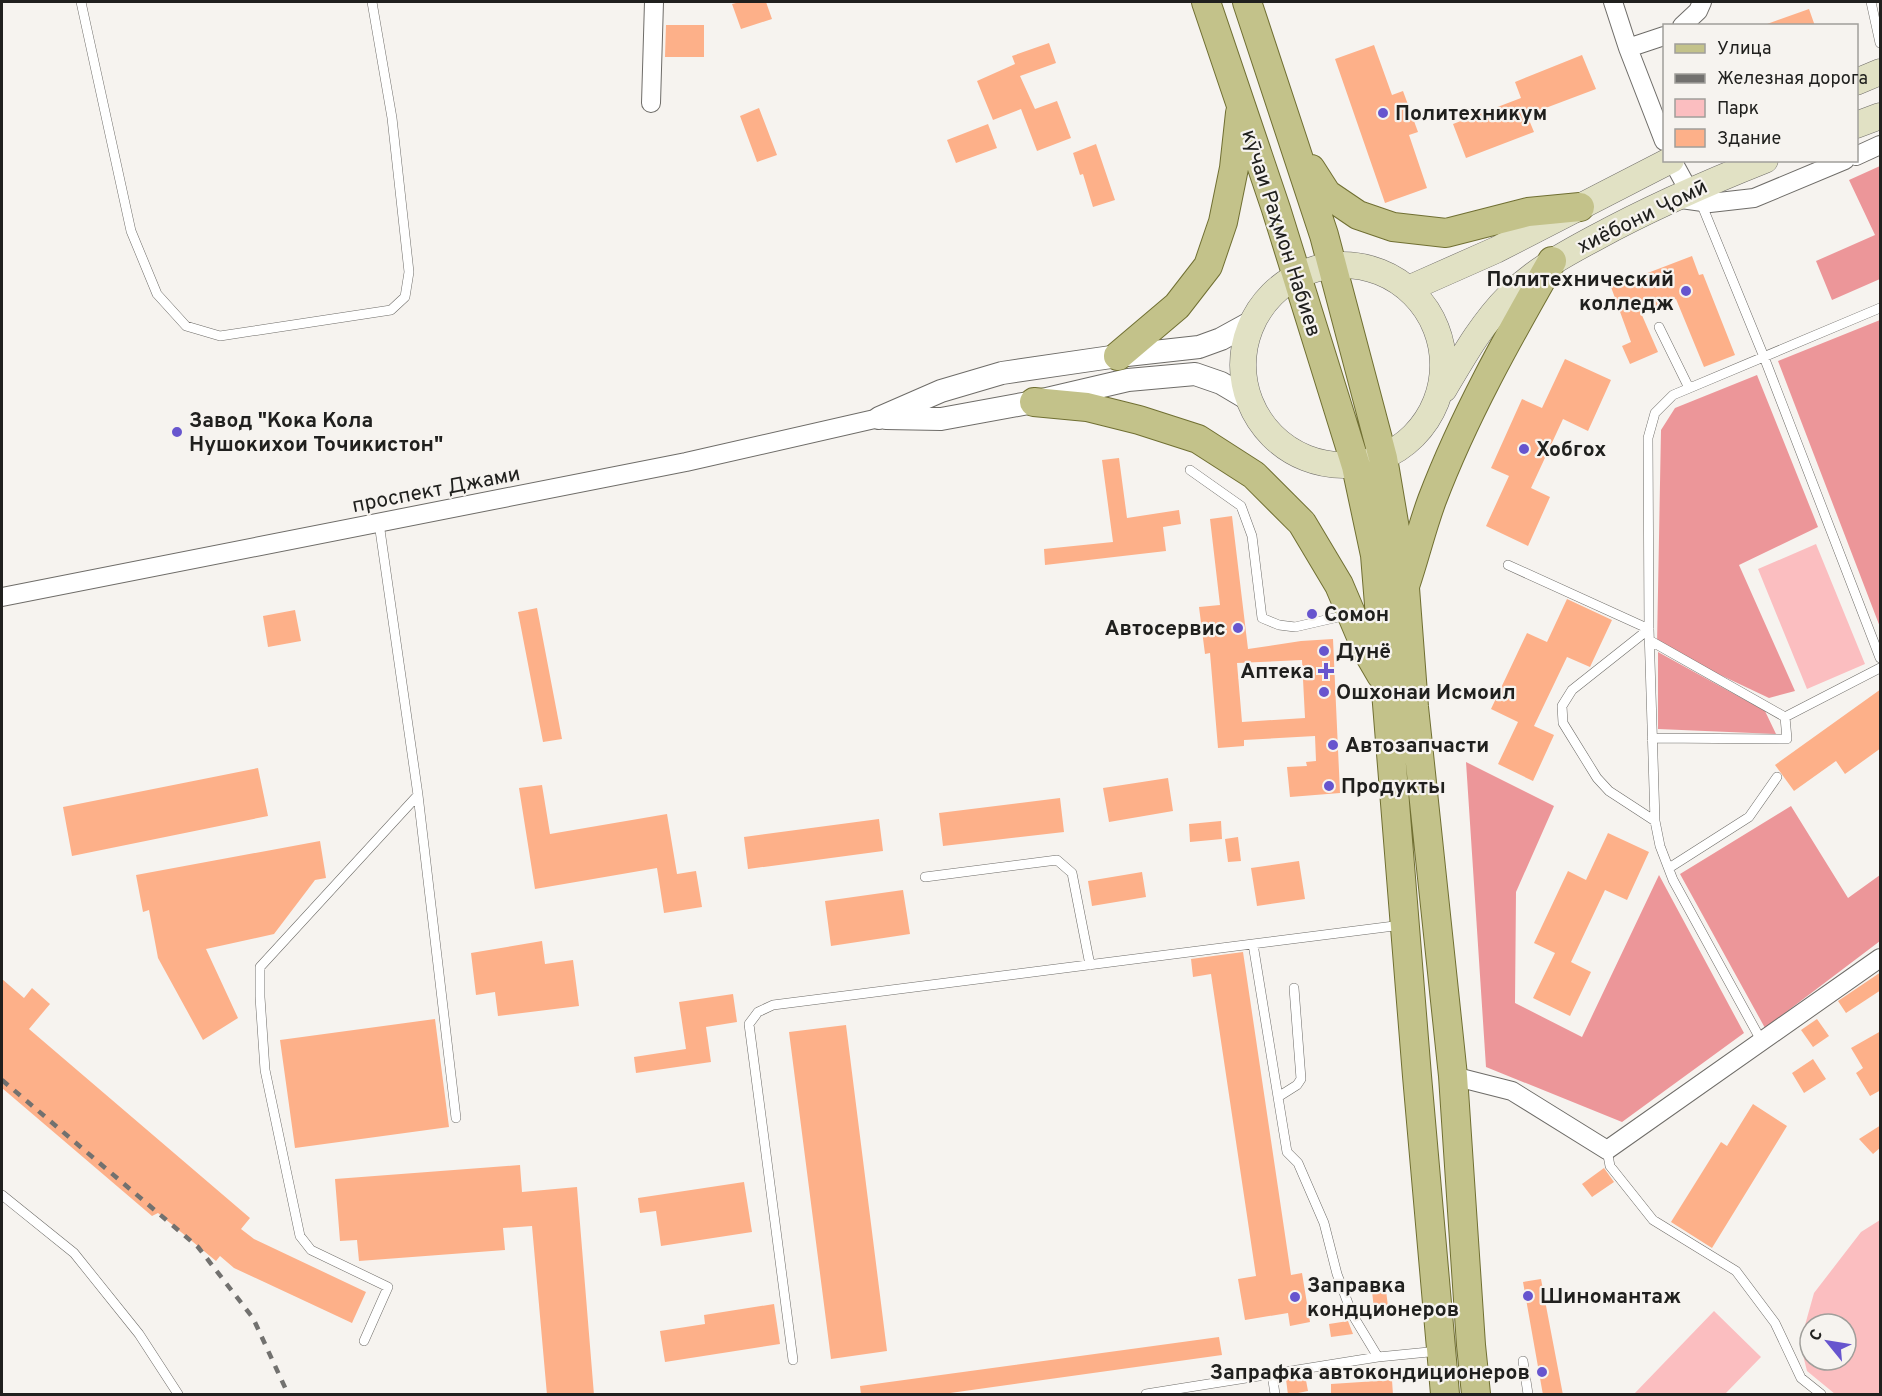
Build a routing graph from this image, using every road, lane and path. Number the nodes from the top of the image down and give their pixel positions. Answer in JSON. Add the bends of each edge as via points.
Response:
{"nodes":[{"id":1,"x":81,"y":2,"type":"edge"},
{"id":2,"x":372,"y":2,"type":"edge"},
{"id":3,"x":654,"y":2,"type":"edge"},
{"id":4,"x":1206,"y":2,"type":"edge"},
{"id":5,"x":1246,"y":2,"type":"edge"},
{"id":6,"x":1613,"y":2,"type":"edge"},
{"id":7,"x":1702,"y":2,"type":"edge"},
{"id":8,"x":1871,"y":2,"type":"edge"},
{"id":9,"x":1684,"y":24,"type":"edge"},
{"id":10,"x":1663,"y":37,"type":"edge"},
{"id":11,"x":1881,"y":43,"type":"edge"},
{"id":12,"x":1628,"y":48,"type":"junction"},
{"id":13,"x":1881,"y":72,"type":"edge"},
{"id":14,"x":1858,"y":82,"type":"edge"},
{"id":15,"x":651,"y":103,"type":"dead end"},
{"id":16,"x":1241,"y":105,"type":"junction"},
{"id":17,"x":1881,"y":116,"type":"edge"},
{"id":18,"x":1858,"y":125,"type":"edge"},
{"id":19,"x":1663,"y":136,"type":"edge"},
{"id":20,"x":1881,"y":145,"type":"edge"},
{"id":21,"x":1295,"y":146,"type":"junction"},
{"id":22,"x":1858,"y":156,"type":"edge"},
{"id":23,"x":1668,"y":162,"type":"edge"},
{"id":24,"x":1673,"y":162,"type":"edge"},
{"id":25,"x":1761,"y":162,"type":"edge"},
{"id":26,"x":1840,"y":162,"type":"edge"},
{"id":27,"x":1688,"y":197,"type":"junction"},
{"id":28,"x":1580,"y":207,"type":"junction"},
{"id":29,"x":1552,"y":261,"type":"junction"},
{"id":30,"x":1331,"y":265,"type":"junction"},
{"id":31,"x":1296,"y":275,"type":"junction"},
{"id":32,"x":1408,"y":289,"type":"junction"},
{"id":33,"x":1881,"y":309,"type":"edge"},
{"id":34,"x":1252,"y":322,"type":"junction"},
{"id":35,"x":1659,"y":327,"type":"dead end"},
{"id":36,"x":1118,"y":356,"type":"junction"},
{"id":37,"x":1764,"y":357,"type":"junction"},
{"id":38,"x":1689,"y":388,"type":"junction"},
{"id":39,"x":1439,"y":397,"type":"junction"},
{"id":40,"x":1248,"y":399,"type":"junction"},
{"id":41,"x":1034,"y":402,"type":"junction"},
{"id":42,"x":879,"y":418,"type":"junction"},
{"id":43,"x":1383,"y":458,"type":"junction"},
{"id":44,"x":1356,"y":466,"type":"junction"},
{"id":45,"x":1190,"y":470,"type":"dead end"},
{"id":46,"x":379,"y":523,"type":"junction"},
{"id":47,"x":1508,"y":565,"type":"dead end"},
{"id":48,"x":1405,"y":588,"type":"junction"},
{"id":49,"x":2,"y":597,"type":"edge"},
{"id":50,"x":1351,"y":614,"type":"junction"},
{"id":51,"x":1649,"y":629,"type":"junction"},
{"id":52,"x":1650,"y":640,"type":"junction"},
{"id":53,"x":1881,"y":658,"type":"edge"},
{"id":54,"x":1881,"y":668,"type":"edge"},
{"id":55,"x":1396,"y":701,"type":"junction"},
{"id":56,"x":1785,"y":717,"type":"junction"},
{"id":57,"x":1652,"y":738,"type":"junction"},
{"id":58,"x":1777,"y":777,"type":"dead end"},
{"id":59,"x":418,"y":795,"type":"junction"},
{"id":60,"x":1655,"y":820,"type":"junction"},
{"id":61,"x":1669,"y":868,"type":"junction"},
{"id":62,"x":925,"y":877,"type":"dead end"},
{"id":63,"x":1405,"y":924,"type":"junction"},
{"id":64,"x":1253,"y":944,"type":"junction"},
{"id":65,"x":1090,"y":965,"type":"junction"},
{"id":66,"x":1878,"y":965,"type":"edge"},
{"id":67,"x":1294,"y":988,"type":"dead end"},
{"id":68,"x":1762,"y":1042,"type":"junction"},
{"id":69,"x":1453,"y":1076,"type":"junction"},
{"id":70,"x":1278,"y":1097,"type":"junction"},
{"id":71,"x":456,"y":1118,"type":"dead end"},
{"id":72,"x":1607,"y":1150,"type":"junction"},
{"id":73,"x":2,"y":1195,"type":"edge"},
{"id":74,"x":364,"y":1341,"type":"dead end"},
{"id":75,"x":1442,"y":1351,"type":"junction"},
{"id":76,"x":1378,"y":1357,"type":"junction"},
{"id":77,"x":793,"y":1360,"type":"dead end"},
{"id":78,"x":1523,"y":1361,"type":"dead end"},
{"id":79,"x":1272,"y":1374,"type":"junction"},
{"id":80,"x":178,"y":1395,"type":"edge"},
{"id":81,"x":1146,"y":1395,"type":"edge"},
{"id":82,"x":1275,"y":1395,"type":"edge"},
{"id":83,"x":1445,"y":1395,"type":"edge"},
{"id":84,"x":1476,"y":1395,"type":"edge"},
{"id":85,"x":1528,"y":1395,"type":"edge"},
{"id":86,"x":1821,"y":1395,"type":"edge"}],
"edges":[{"from":1,"to":2,"type":"lane","via":[[131,231],[157,294],[186,326],[220,336],[391,310],[405,297],[409,272],[392,118]]},
{"from":3,"to":15,"type":"street"},
{"from":4,"to":16,"type":"main road","name":"кӯчаи Раҳмон Набиев"},
{"from":5,"to":21,"type":"main road","name":"кӯчаи Раҳмон Набиев"},
{"from":6,"to":12,"type":"street"},
{"from":7,"to":9,"type":"street"},
{"from":8,"to":11,"type":"lane"},
{"from":10,"to":12,"type":"street"},
{"from":12,"to":19,"type":"street"},
{"from":13,"to":14,"type":"main road"},
{"from":16,"to":31,"type":"main road","name":"кӯчаи Раҳмон Набиев"},
{"from":16,"to":36,"type":"main road","via":[[1234,168],[1208,266],[1177,306]]},
{"from":17,"to":18,"type":"main road"},
{"from":20,"to":22,"type":"street"},
{"from":21,"to":28,"type":"main road","via":[[1327,194],[1358,215],[1393,227],[1446,233],[1528,212]]},
{"from":21,"to":30,"type":"main road","name":"кӯчаи Раҳмон Набиев"},
{"from":23,"to":28,"type":"main road","name":"хиёбони Ҷомӣ"},
{"from":24,"to":27,"type":"street"},
{"from":25,"to":27,"type":"main road","name":"хиёбони Ҷомӣ"},
{"from":26,"to":27,"type":"street","via":[[1754,198]]},
{"from":27,"to":29,"type":"main road","name":"хиёбони Ҷомӣ","via":[[1633,217]]},
{"from":27,"to":37,"type":"lane"},
{"from":28,"to":32,"type":"main road","name":"хиёбони Ҷомӣ"},
{"from":29,"to":39,"type":"main road","name":"хиёбони Ҷомӣ","via":[[1509,296],[1473,340]]},
{"from":29,"to":48,"type":"main road","via":[[1503,348],[1460,437],[1432,500]]},
{"from":30,"to":31,"type":"main road"},
{"from":30,"to":32,"type":"main road","via":[[1370,267]]},
{"from":30,"to":43,"type":"main road","name":"кӯчаи Раҳмон Набиев"},
{"from":31,"to":34,"type":"main road","via":[[1270,295]]},
{"from":31,"to":44,"type":"main road","name":"кӯчаи Раҳмон Набиев"},
{"from":32,"to":39,"type":"main road","via":[[1432,316],[1444,356]]},
{"from":33,"to":37,"type":"lane"},
{"from":34,"to":36,"type":"street","via":[[1199,347]]},
{"from":34,"to":40,"type":"main road","via":[[1242,360]]},
{"from":35,"to":38,"type":"lane"},
{"from":36,"to":42,"type":"street","via":[[1002,373],[940,391]]},
{"from":37,"to":38,"type":"lane"},
{"from":37,"to":53,"type":"lane"},
{"from":38,"to":51,"type":"lane","via":[[1672,395],[1655,413],[1648,438]]},
{"from":39,"to":43,"type":"main road","name":"хиёбони Ҷомӣ","via":[[1417,434]]},
{"from":40,"to":41,"type":"street","via":[[1195,374],[1128,380]]},
{"from":40,"to":44,"type":"main road","via":[[1272,438],[1311,461]]},
{"from":41,"to":42,"type":"street","via":[[941,419]]},
{"from":41,"to":50,"type":"main road","via":[[1087,407],[1197,439],[1254,475],[1302,524],[1339,585]]},
{"from":42,"to":46,"type":"street","name":"проспект Джами","via":[[686,462]]},
{"from":43,"to":44,"type":"main road","name":"хиёбони Ҷомӣ"},
{"from":43,"to":48,"type":"main road","name":"кӯчаи Раҳмон Набиев"},
{"from":44,"to":55,"type":"main road","name":"кӯчаи Раҳмон Набиев","via":[[1375,555]]},
{"from":45,"to":50,"type":"lane","via":[[1241,506],[1252,536],[1262,618],[1295,627]]},
{"from":46,"to":49,"type":"street","name":"проспект Джами"},
{"from":46,"to":59,"type":"lane"},
{"from":47,"to":51,"type":"lane"},
{"from":48,"to":55,"type":"main road","name":"кӯчаи Раҳмон Набиев"},
{"from":50,"to":55,"type":"main road"},
{"from":51,"to":52,"type":"lane"},
{"from":51,"to":60,"type":"lane","via":[[1572,690],[1562,706],[1563,723],[1597,778],[1609,791]]},
{"from":52,"to":56,"type":"lane"},
{"from":52,"to":57,"type":"lane"},
{"from":54,"to":56,"type":"lane"},
{"from":55,"to":63,"type":"main road"},
{"from":55,"to":69,"type":"main road"},
{"from":56,"to":57,"type":"lane","via":[[1787,739]]},
{"from":57,"to":60,"type":"lane"},
{"from":58,"to":61,"type":"lane","via":[[1749,818]]},
{"from":59,"to":71,"type":"lane"},
{"from":59,"to":74,"type":"lane","via":[[260,967],[266,1070],[300,1236],[311,1250],[388,1287]]},
{"from":60,"to":61,"type":"lane"},
{"from":61,"to":68,"type":"lane"},
{"from":62,"to":65,"type":"lane","via":[[1057,860],[1072,873]]},
{"from":63,"to":64,"type":"lane"},
{"from":63,"to":75,"type":"main road"},
{"from":64,"to":65,"type":"lane"},
{"from":64,"to":70,"type":"lane"},
{"from":65,"to":77,"type":"lane","via":[[773,1005],[758,1012],[750,1024]]},
{"from":66,"to":68,"type":"street"},
{"from":67,"to":70,"type":"lane","via":[[1300,1079]]},
{"from":68,"to":72,"type":"street"},
{"from":69,"to":72,"type":"street","via":[[1512,1090]]},
{"from":69,"to":84,"type":"main road"},
{"from":70,"to":76,"type":"lane","via":[[1287,1152],[1298,1163],[1324,1222],[1336,1274],[1352,1314]]},
{"from":72,"to":86,"type":"lane","via":[[1610,1166],[1653,1220],[1736,1271],[1775,1323],[1801,1378]]},
{"from":73,"to":80,"type":"lane","via":[[74,1253],[139,1334]]},
{"from":75,"to":76,"type":"lane"},
{"from":75,"to":83,"type":"main road"},
{"from":76,"to":79,"type":"lane"},
{"from":78,"to":85,"type":"lane"},
{"from":79,"to":81,"type":"lane"},
{"from":79,"to":82,"type":"lane"}]}
